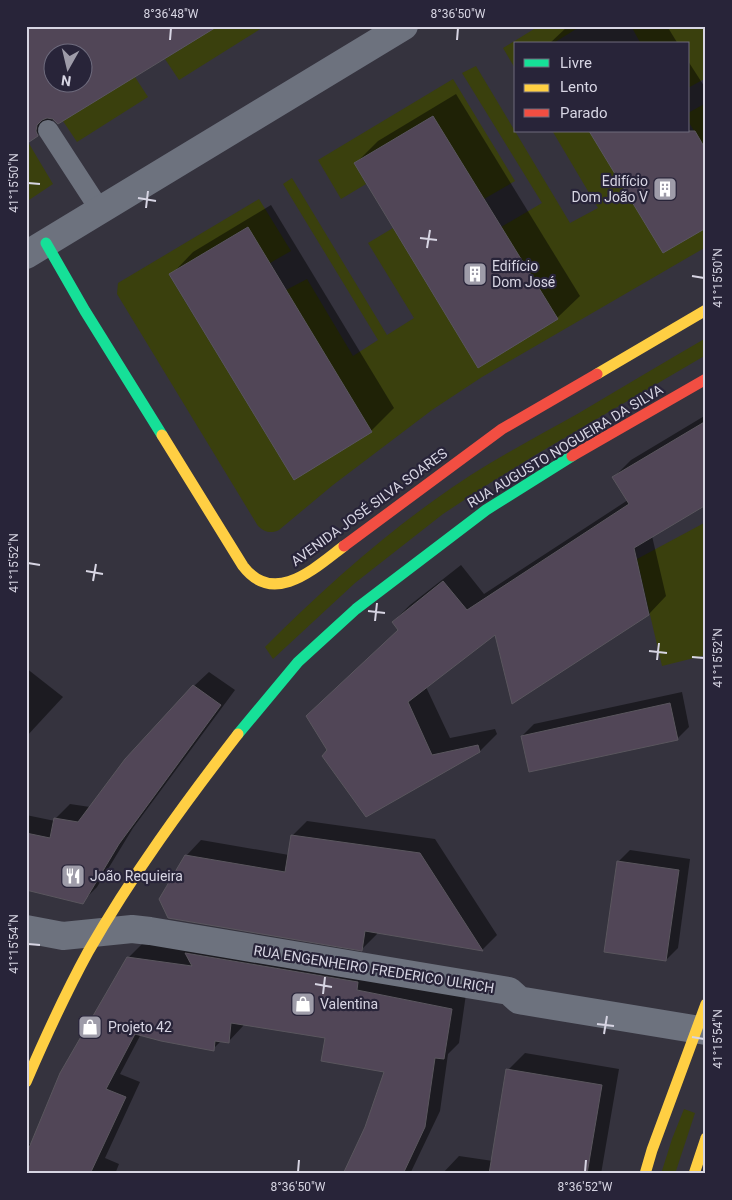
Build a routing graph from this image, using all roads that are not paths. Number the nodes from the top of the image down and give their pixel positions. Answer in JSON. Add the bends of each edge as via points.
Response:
{"nodes":[{"id":1,"x":404,"y":26,"type":"edge"},
{"id":2,"x":48,"y":130,"type":"dead end"},
{"id":3,"x":100,"y":210,"type":"junction"},
{"id":4,"x":36,"y":249,"type":"edge"},
{"id":5,"x":706,"y":310,"type":"edge"},
{"id":6,"x":706,"y":379,"type":"edge"},
{"id":7,"x":26,"y":929,"type":"edge"},
{"id":8,"x":99,"y":933,"type":"junction"},
{"id":9,"x":706,"y":1004,"type":"edge"},
{"id":10,"x":701,"y":1030,"type":"edge"},
{"id":11,"x":26,"y":1082,"type":"edge"},
{"id":12,"x":706,"y":1138,"type":"edge"},
{"id":13,"x":645,"y":1174,"type":"edge"},
{"id":14,"x":694,"y":1174,"type":"edge"}],
"edges":[{"from":1,"to":3,"type":"street"},
{"from":2,"to":3,"type":"lane"},
{"from":3,"to":4,"type":"street"},
{"from":4,"to":5,"type":"street","name":"AVENIDA JOSÉ SILVA SOARES","via":[[85,311],[243,566],[254,579],[270,585],[304,575],[502,429]]},
{"from":6,"to":8,"type":"street","name":"RUA AUGUSTO NOGUEIRA DA SILVA","via":[[615,430],[499,502],[455,532],[326,634],[288,672],[183,805]]},
{"from":7,"to":8,"type":"street","name":"RUA ENGENHEIRO FREDERICO ULRICH","via":[[63,936]]},
{"from":8,"to":10,"type":"street","name":"RUA ENGENHEIRO FREDERICO ULRICH","via":[[132,929],[150,931],[509,991],[519,1000]]},
{"from":8,"to":11,"type":"street","name":"RUA AUGUSTO NOGUEIRA DA SILVA","via":[[68,989]]},
{"from":9,"to":10,"type":"street"},
{"from":10,"to":13,"type":"street"},
{"from":12,"to":14,"type":"street"}]}
